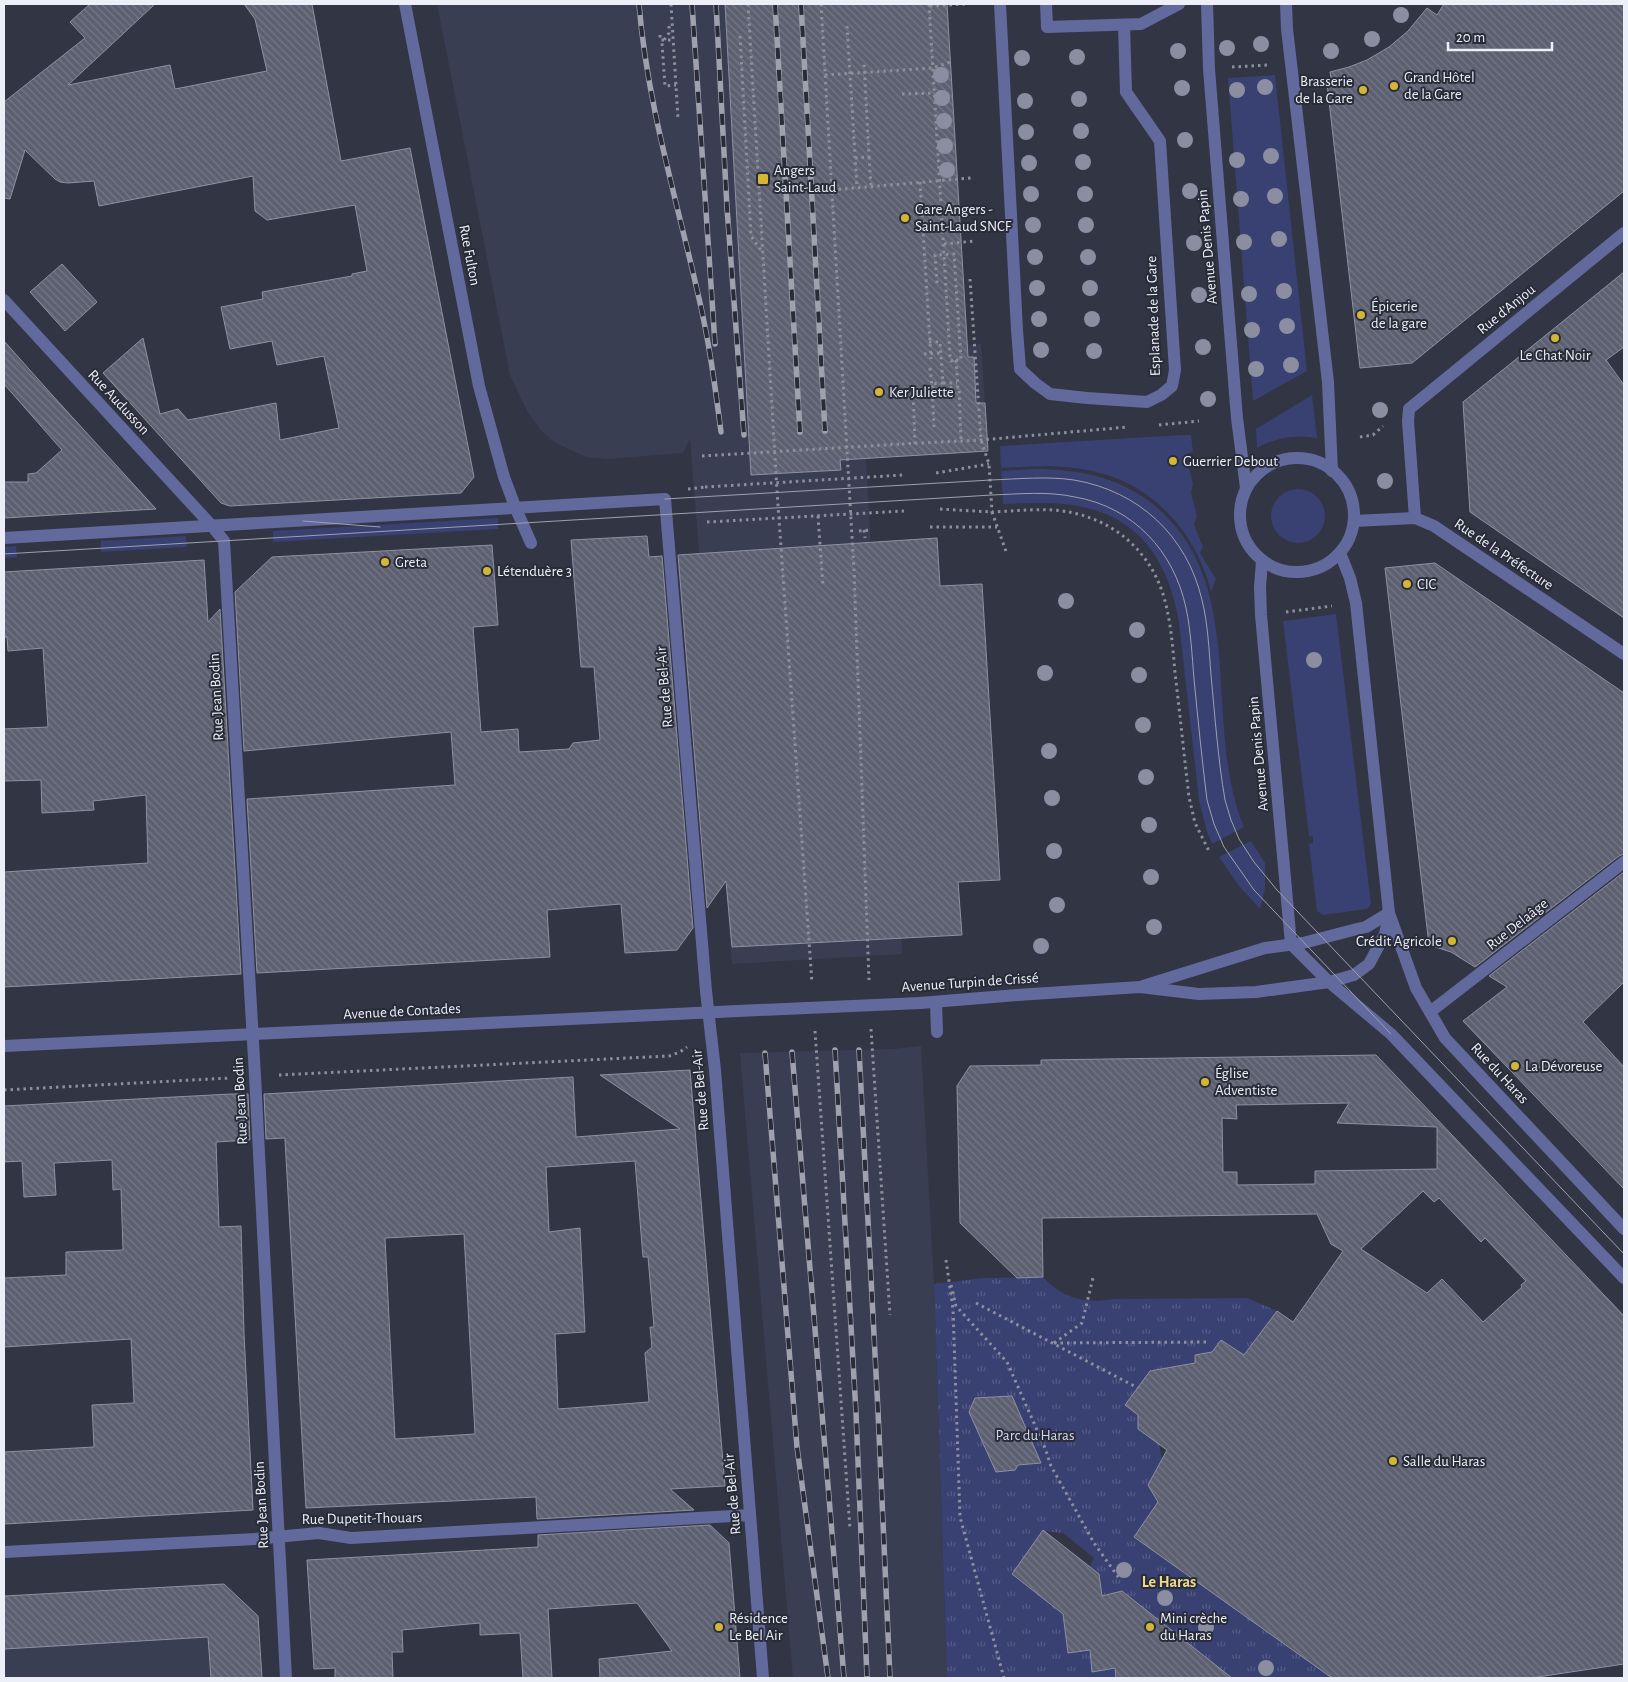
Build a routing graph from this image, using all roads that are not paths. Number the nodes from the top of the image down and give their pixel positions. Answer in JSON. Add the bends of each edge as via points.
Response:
{"nodes":[{"id":1,"x":404,"y":4,"type":"edge"},
{"id":2,"x":1000,"y":4,"type":"edge"},
{"id":3,"x":1046,"y":4,"type":"edge"},
{"id":4,"x":1179,"y":4,"type":"edge"},
{"id":5,"x":1207,"y":4,"type":"edge"},
{"id":6,"x":1286,"y":4,"type":"edge"},
{"id":7,"x":1124,"y":25,"type":"junction"},
{"id":8,"x":1624,"y":233,"type":"edge"},
{"id":9,"x":4,"y":300,"type":"edge"},
{"id":10,"x":1332,"y":471,"type":"junction"},
{"id":11,"x":1246,"y":488,"type":"junction"},
{"id":12,"x":516,"y":509,"type":"junction"},
{"id":13,"x":1415,"y":518,"type":"junction"},
{"id":14,"x":1354,"y":521,"type":"junction"},
{"id":15,"x":212,"y":526,"type":"junction"},
{"id":16,"x":4,"y":538,"type":"edge"},
{"id":17,"x":531,"y":543,"type":"dead end"},
{"id":18,"x":1340,"y":553,"type":"junction"},
{"id":19,"x":1262,"y":561,"type":"junction"},
{"id":20,"x":1624,"y":654,"type":"edge"},
{"id":21,"x":1624,"y":862,"type":"edge"},
{"id":22,"x":1389,"y":913,"type":"junction"},
{"id":23,"x":1291,"y":944,"type":"junction"},
{"id":24,"x":1329,"y":982,"type":"junction"},
{"id":25,"x":1140,"y":988,"type":"junction"},
{"id":26,"x":936,"y":1002,"type":"junction"},
{"id":27,"x":803,"y":1009,"type":"joint"},
{"id":28,"x":709,"y":1012,"type":"junction"},
{"id":29,"x":1430,"y":1012,"type":"junction"},
{"id":30,"x":937,"y":1032,"type":"dead end"},
{"id":31,"x":252,"y":1035,"type":"junction"},
{"id":32,"x":4,"y":1046,"type":"edge"},
{"id":33,"x":1624,"y":1229,"type":"edge"},
{"id":34,"x":1624,"y":1278,"type":"edge"},
{"id":35,"x":750,"y":1515,"type":"junction"},
{"id":36,"x":279,"y":1538,"type":"junction"},
{"id":37,"x":4,"y":1552,"type":"edge"},
{"id":38,"x":286,"y":1678,"type":"edge"},
{"id":39,"x":763,"y":1678,"type":"edge"}],
"edges":[{"from":1,"to":12,"type":"street","name":"Rue Fulton","via":[[480,386],[504,477]]},
{"from":2,"to":7,"type":"street","name":"Esplanade de la Gare","via":[[1020,369],[1050,394],[1147,402],[1172,386],[1175,370],[1160,141],[1126,92]]},
{"from":3,"to":7,"type":"street","via":[[1047,27]]},
{"from":4,"to":7,"type":"street","via":[[1141,24]]},
{"from":5,"to":11,"type":"street","name":"Avenue Denis Papin","via":[[1209,69],[1237,418]]},
{"from":6,"to":10,"type":"street","via":[[1328,382]]},
{"from":8,"to":13,"type":"street","name":"Rue d'Anjou","via":[[1409,409]]},
{"from":9,"to":15,"type":"street","name":"Rue Audusson"},
{"from":10,"to":11,"type":"street","via":[[1313,460],[1280,460],[1266,468]]},
{"from":10,"to":14,"type":"street","via":[[1348,488]]},
{"from":11,"to":19,"type":"street","via":[[1240,507],[1241,527],[1248,546]]},
{"from":12,"to":15,"type":"street"},
{"from":12,"to":17,"type":"street","name":"Rue Fulton"},
{"from":12,"to":28,"type":"street","name":"Rue de Bel-Air","via":[[665,499]]},
{"from":13,"to":14,"type":"street","name":"Rue de la Préfecture"},
{"from":13,"to":20,"type":"street","name":"Rue de la Préfecture","via":[[1434,526]]},
{"from":14,"to":18,"type":"street","via":[[1352,532]]},
{"from":15,"to":16,"type":"street"},
{"from":15,"to":31,"type":"street","name":"Rue Jean Bodin","via":[[224,541]]},
{"from":18,"to":19,"type":"street","via":[[1325,565],[1307,572],[1278,570]]},
{"from":18,"to":22,"type":"street","via":[[1356,603]]},
{"from":19,"to":23,"type":"street","name":"Avenue Denis Papin","via":[[1261,615]]},
{"from":21,"to":29,"type":"street","name":"Rue Delaâge"},
{"from":22,"to":23,"type":"street","name":"Avenue Turpin de Crissé","via":[[1357,930]]},
{"from":22,"to":24,"type":"street","name":"Avenue Turpin de Crissé","via":[[1385,934],[1369,964],[1354,975]]},
{"from":22,"to":29,"type":"street","name":"Rue du Haras","via":[[1416,988]]},
{"from":23,"to":24,"type":"street"},
{"from":23,"to":25,"type":"street","name":"Avenue Turpin de Crissé","via":[[1265,948]]},
{"from":24,"to":25,"type":"street","name":"Avenue Turpin de Crissé","via":[[1256,992],[1199,994]]},
{"from":24,"to":34,"type":"street","via":[[1391,1034]]},
{"from":25,"to":26,"type":"street","name":"Avenue Turpin de Crissé"},
{"from":26,"to":27,"type":"street","name":"Avenue Turpin de Crissé","bridge":true},
{"from":26,"to":30,"type":"street"},
{"from":27,"to":28,"type":"street","name":"Avenue de Contades","bridge":true},
{"from":28,"to":31,"type":"street","name":"Avenue de Contades"},
{"from":28,"to":35,"type":"street","name":"Rue de Bel-Air"},
{"from":29,"to":33,"type":"street","name":"Rue du Haras","via":[[1445,1038]]},
{"from":31,"to":32,"type":"street","name":"Avenue de Contades"},
{"from":31,"to":36,"type":"street","name":"Rue Jean Bodin"},
{"from":35,"to":36,"type":"street","name":"Rue Dupetit-Thouars","via":[[351,1538],[319,1533]]},
{"from":35,"to":39,"type":"street","name":"Rue de Bel-Air"},
{"from":36,"to":37,"type":"street","name":"Rue Dupetit-Thouars"},
{"from":36,"to":38,"type":"street","name":"Rue Jean Bodin"}]}
